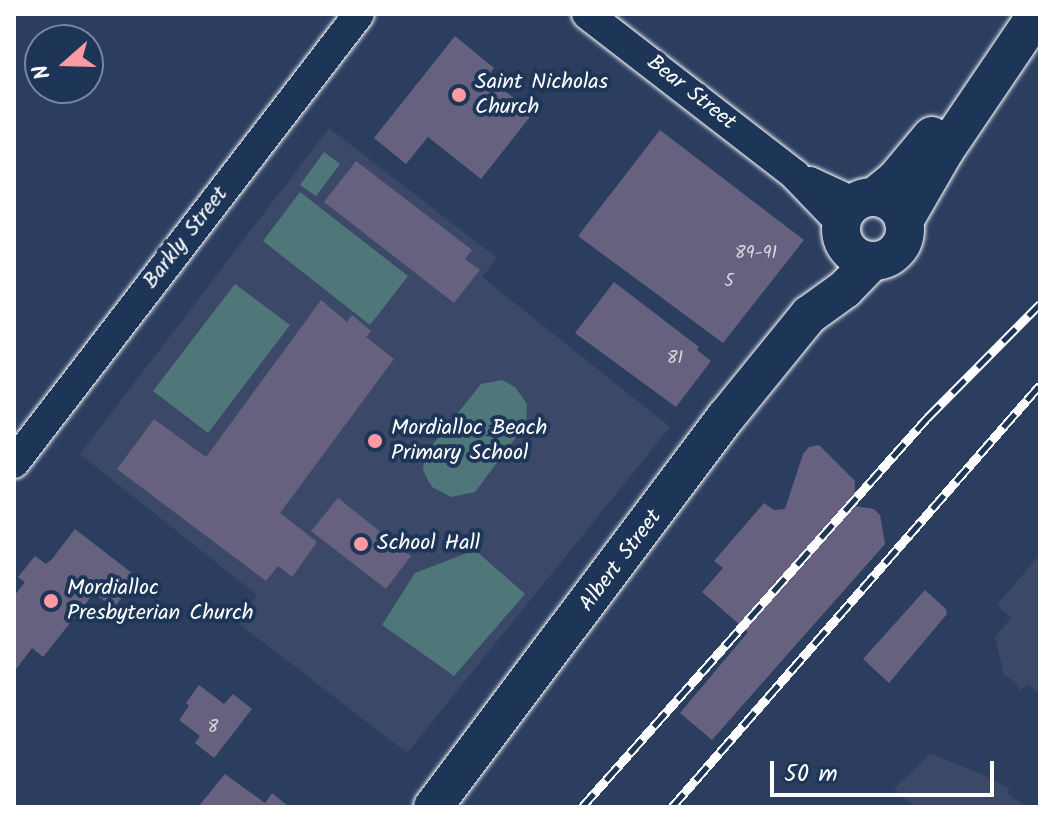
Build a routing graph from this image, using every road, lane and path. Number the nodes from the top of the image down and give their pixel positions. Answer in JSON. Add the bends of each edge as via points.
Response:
{"nodes":[{"id":1,"x":359,"y":14,"type":"edge"},
{"id":2,"x":587,"y":14,"type":"edge"},
{"id":3,"x":1014,"y":14,"type":"edge"},
{"id":4,"x":1037,"y":14,"type":"edge"},
{"id":5,"x":904,"y":221,"type":"junction"},
{"id":6,"x":857,"y":225,"type":"junction"},
{"id":7,"x":14,"y":463,"type":"edge"},
{"id":8,"x":433,"y":807,"type":"edge"}],
"edges":[{"from":1,"to":7,"type":"street","name":"Barkly Street"},
{"from":2,"to":6,"type":"street","name":"Bear Street"},
{"from":3,"to":6,"type":"street","name":"Albert Street","via":[[942,124]]},
{"from":4,"to":5,"type":"street"},
{"from":5,"to":6,"type":"street","via":[[893,204]]},
{"from":5,"to":6,"type":"street","via":[[898,249],[891,256]]},
{"from":6,"to":8,"type":"street","name":"Albert Street","via":[[809,315],[726,417]]}]}
